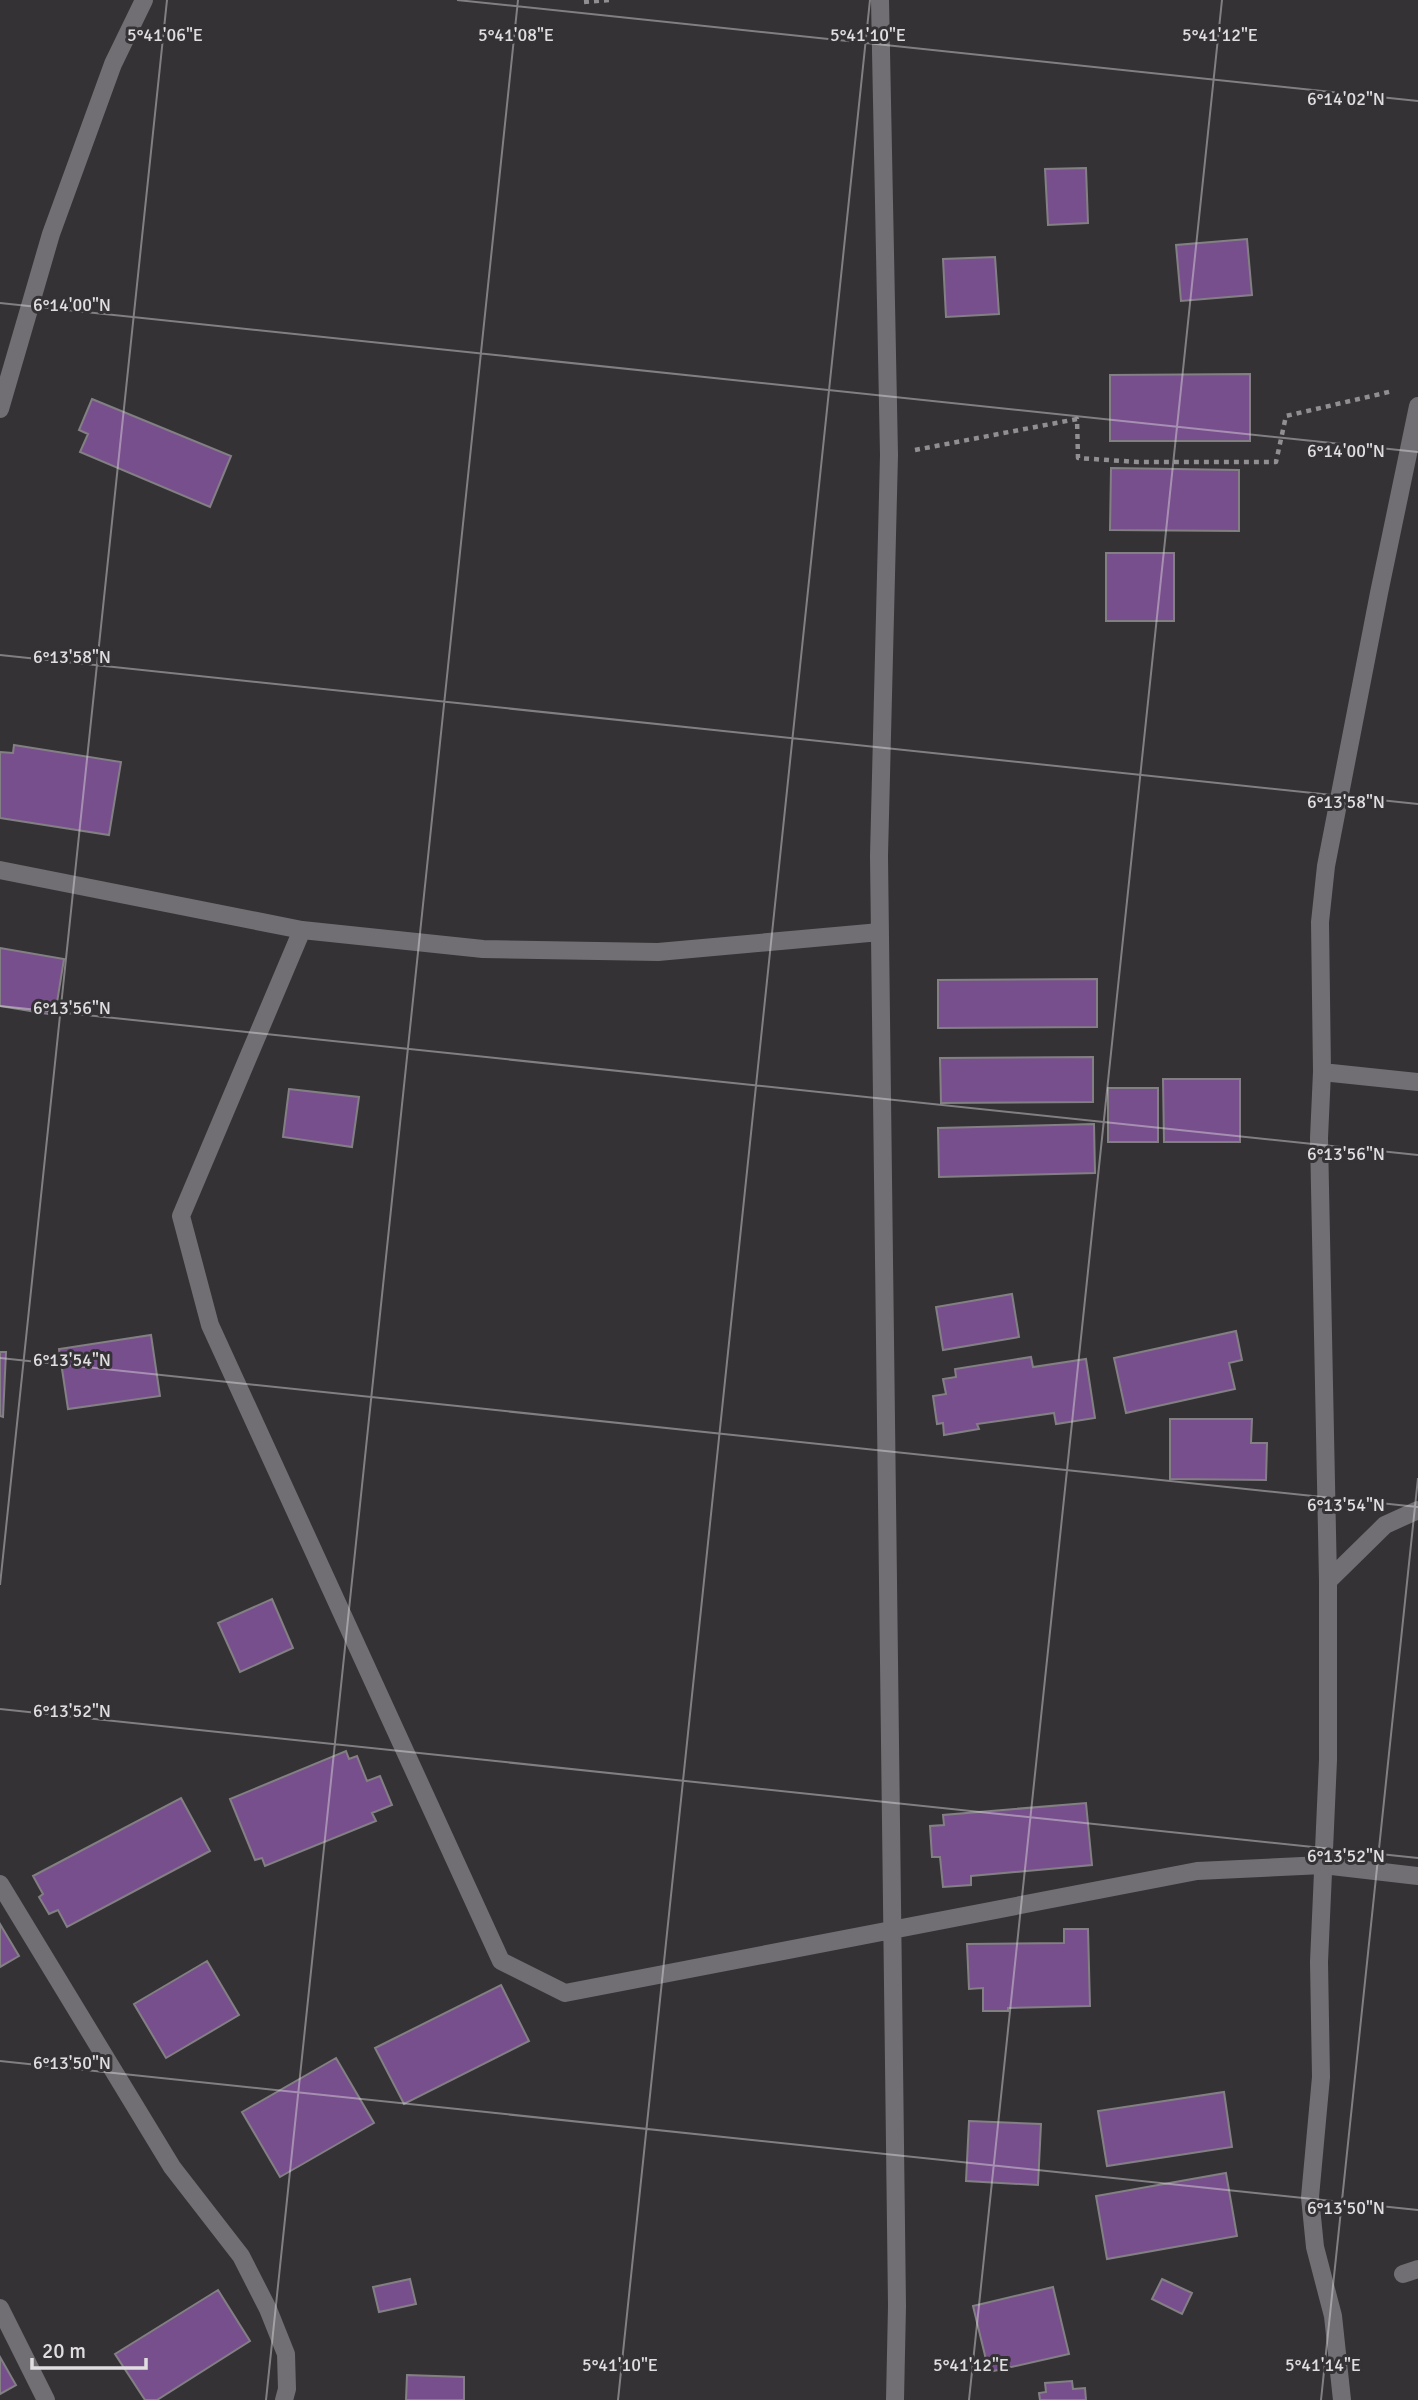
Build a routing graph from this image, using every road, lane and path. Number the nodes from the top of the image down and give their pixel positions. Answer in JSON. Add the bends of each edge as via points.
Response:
{"nodes":[{"id":1,"x":144,"y":0,"type":"edge"},
{"id":2,"x":609,"y":0,"type":"edge"},
{"id":3,"x":880,"y":0,"type":"edge"},
{"id":4,"x":584,"y":2,"type":"dead end"},
{"id":5,"x":1405,"y":388,"type":"dead end"},
{"id":6,"x":1418,"y":406,"type":"edge"},
{"id":7,"x":0,"y":409,"type":"edge"},
{"id":8,"x":889,"y":454,"type":"junction"},
{"id":9,"x":0,"y":870,"type":"edge"},
{"id":10,"x":302,"y":930,"type":"junction"},
{"id":11,"x":880,"y":932,"type":"junction"},
{"id":12,"x":1322,"y":1072,"type":"junction"},
{"id":13,"x":1418,"y":1082,"type":"edge"},
{"id":14,"x":1418,"y":1510,"type":"edge"},
{"id":15,"x":1328,"y":1581,"type":"junction"},
{"id":16,"x":1323,"y":1865,"type":"junction"},
{"id":17,"x":1418,"y":1876,"type":"edge"},
{"id":18,"x":0,"y":1884,"type":"edge"},
{"id":19,"x":892,"y":1929,"type":"junction"},
{"id":20,"x":0,"y":2308,"type":"edge"},
{"id":21,"x":46,"y":2400,"type":"edge"},
{"id":22,"x":284,"y":2400,"type":"edge"},
{"id":23,"x":895,"y":2400,"type":"edge"},
{"id":24,"x":1342,"y":2400,"type":"edge"}],
"edges":[{"from":1,"to":7,"type":"street","via":[[113,64],[51,234]]},
{"from":2,"to":4,"type":"path"},
{"from":3,"to":8,"type":"street"},
{"from":5,"to":8,"type":"path","via":[[1286,416],[1276,462],[1077,458],[1076,419]]},
{"from":6,"to":12,"type":"street","via":[[1326,866],[1320,922]]},
{"from":8,"to":11,"type":"street"},
{"from":9,"to":10,"type":"street"},
{"from":10,"to":11,"type":"street","via":[[483,949],[659,952]]},
{"from":10,"to":19,"type":"street","via":[[181,1216],[210,1325],[501,1961],[565,1993]]},
{"from":11,"to":19,"type":"street"},
{"from":12,"to":13,"type":"street"},
{"from":12,"to":15,"type":"street","via":[[1319,1138]]},
{"from":14,"to":15,"type":"street","via":[[1385,1525]]},
{"from":15,"to":16,"type":"street"},
{"from":16,"to":17,"type":"street"},
{"from":16,"to":19,"type":"street","via":[[1197,1871]]},
{"from":16,"to":24,"type":"street","via":[[1321,2077],[1310,2197],[1315,2247],[1333,2316]]},
{"from":18,"to":22,"type":"street","via":[[172,2167],[241,2256],[286,2354]]},
{"from":19,"to":23,"type":"street"},
{"from":20,"to":21,"type":"street"}]}
